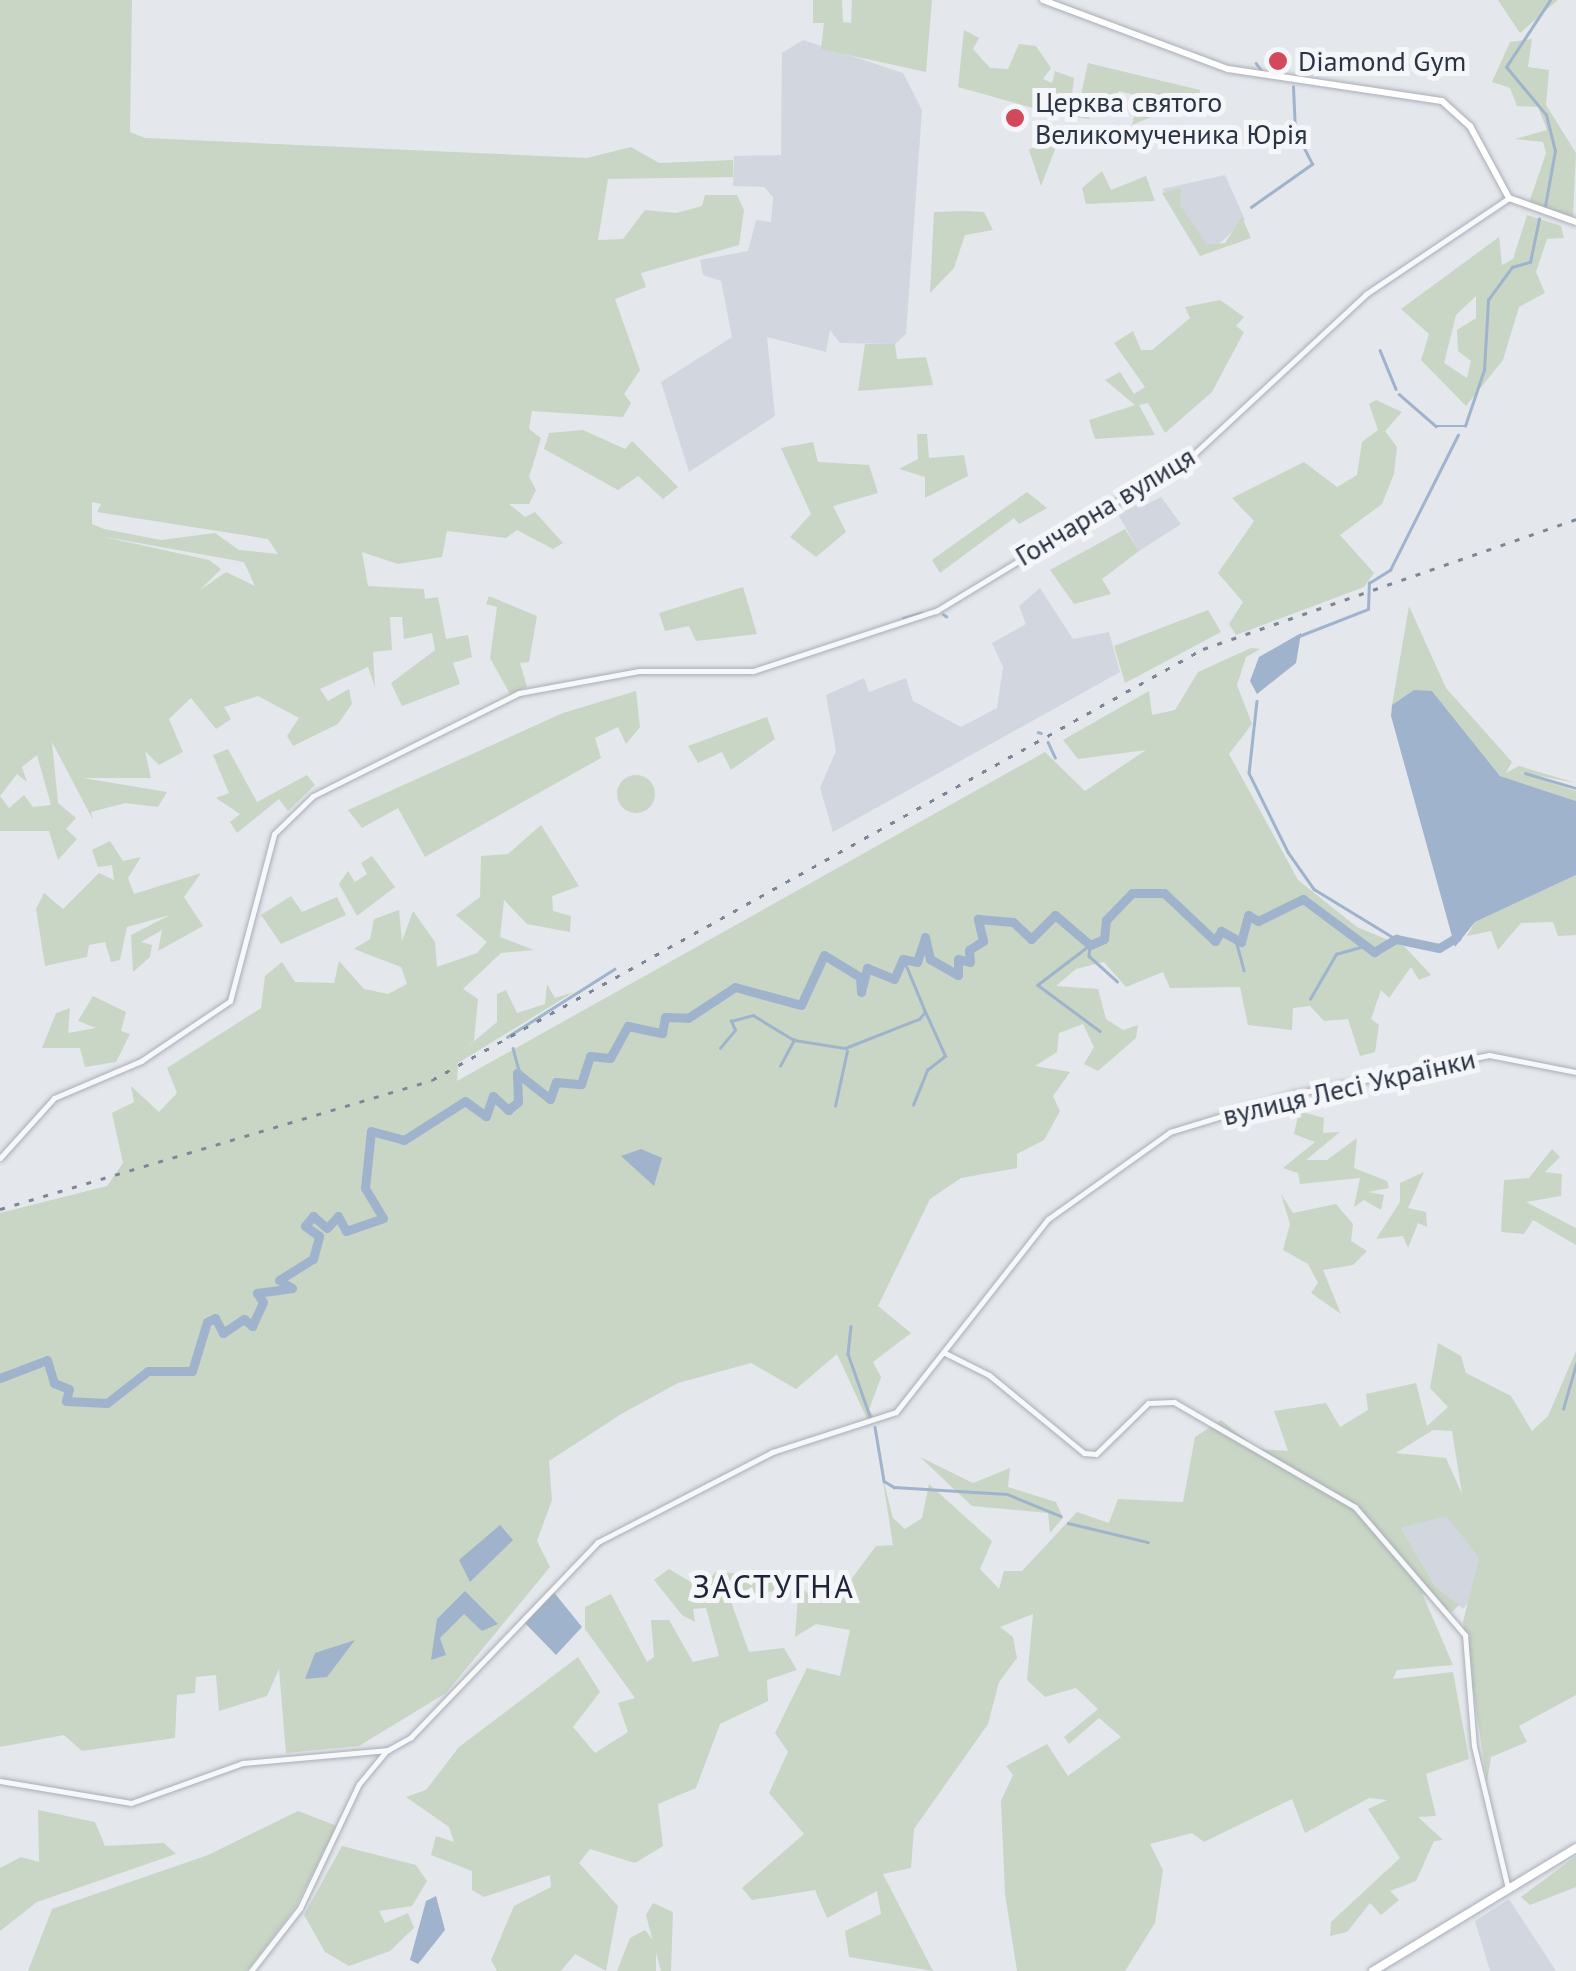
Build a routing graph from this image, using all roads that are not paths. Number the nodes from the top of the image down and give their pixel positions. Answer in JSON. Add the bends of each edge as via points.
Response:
{"nodes":[{"id":1,"x":1043,"y":0,"type":"edge"},
{"id":2,"x":1509,"y":198,"type":"junction"},
{"id":3,"x":1576,"y":222,"type":"edge"},
{"id":4,"x":1576,"y":1072,"type":"edge"},
{"id":5,"x":0,"y":1158,"type":"edge"},
{"id":6,"x":946,"y":1353,"type":"junction"},
{"id":7,"x":388,"y":1750,"type":"junction"},
{"id":8,"x":368,"y":1754,"type":"junction"},
{"id":9,"x":373,"y":1765,"type":"junction"},
{"id":10,"x":0,"y":1781,"type":"edge"},
{"id":11,"x":1576,"y":1848,"type":"edge"},
{"id":12,"x":1508,"y":1889,"type":"junction"},
{"id":13,"x":251,"y":1971,"type":"edge"},
{"id":14,"x":1373,"y":1971,"type":"edge"}],
"edges":[{"from":1,"to":2,"type":"main road","via":[[1228,69],[1442,101],[1464,117]]},
{"from":2,"to":3,"type":"main road"},
{"from":2,"to":5,"type":"street","name":"Гончарна вулиця","via":[[1366,294],[1194,454],[936,611],[753,672],[635,671],[519,693],[298,808],[263,864],[249,953],[230,1001],[141,1061],[54,1098]]},
{"from":4,"to":6,"type":"street","name":"вулиця Лесі Українки","via":[[1489,1055],[1260,1102],[1170,1132],[1048,1219]]},
{"from":6,"to":7,"type":"street","name":"вулиця Лесі Українки","via":[[896,1412],[772,1452],[598,1542],[442,1706]]},
{"from":6,"to":12,"type":"street","via":[[1096,1454],[1135,1412],[1174,1402],[1249,1452],[1294,1464],[1355,1507],[1459,1622],[1474,1746]]},
{"from":7,"to":8,"type":"street","name":"вулиця Лесі Українки"},
{"from":7,"to":9,"type":"street","name":"вулиця Лесі Українки"},
{"from":8,"to":9,"type":"street"},
{"from":8,"to":10,"type":"street","name":"вулиця Лесі Українки","via":[[243,1764],[131,1803]]},
{"from":9,"to":13,"type":"street","name":"вулиця Лесі Українки","via":[[282,1934]]},
{"from":11,"to":12,"type":"main road"},
{"from":12,"to":14,"type":"main road"}]}
